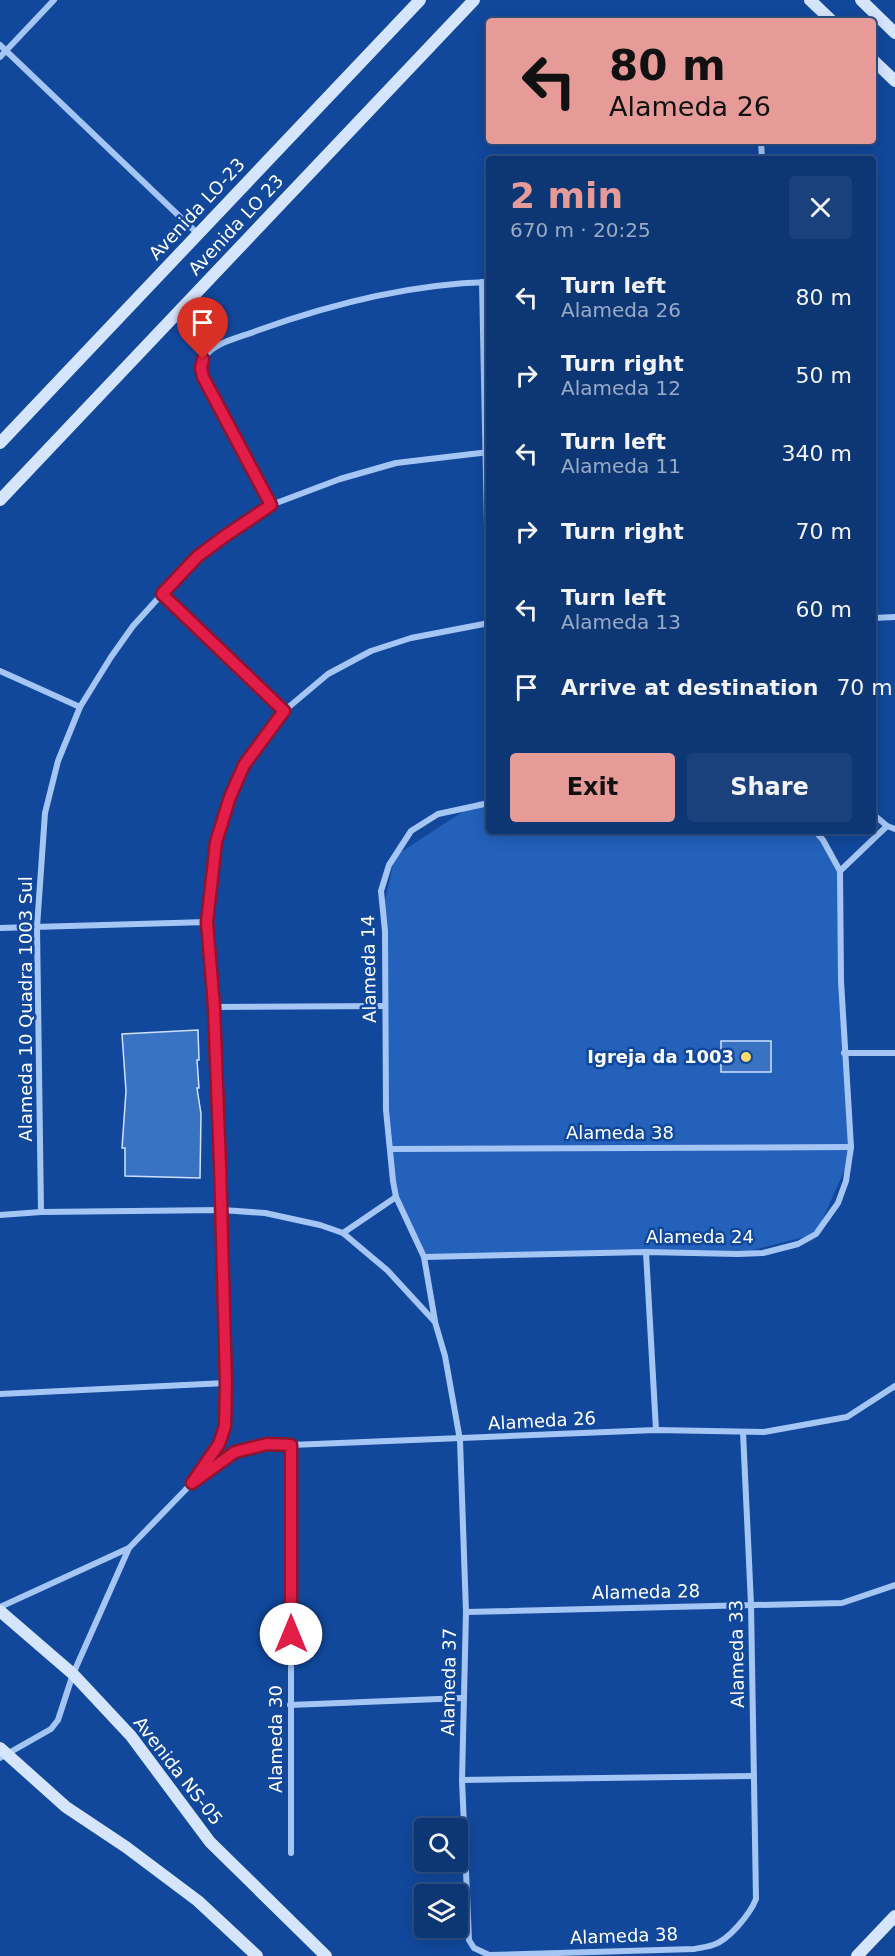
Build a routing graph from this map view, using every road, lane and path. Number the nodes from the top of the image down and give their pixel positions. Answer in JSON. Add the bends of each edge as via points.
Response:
{"nodes":[{"id":1,"x":54,"y":0,"type":"edge"},
{"id":2,"x":420,"y":0,"type":"edge"},
{"id":3,"x":474,"y":0,"type":"edge"},
{"id":4,"x":810,"y":0,"type":"edge"},
{"id":5,"x":861,"y":0,"type":"edge"},
{"id":6,"x":829,"y":18,"type":"edge"},
{"id":7,"x":895,"y":33,"type":"edge"},
{"id":8,"x":0,"y":45,"type":"edge"},
{"id":9,"x":6,"y":51,"type":"junction"},
{"id":10,"x":0,"y":57,"type":"edge"},
{"id":11,"x":876,"y":63,"type":"edge"},
{"id":12,"x":895,"y":81,"type":"edge"},
{"id":13,"x":198,"y":234,"type":"junction"},
{"id":14,"x":486,"y":282,"type":"edge"},
{"id":15,"x":0,"y":443,"type":"edge"},
{"id":16,"x":486,"y":452,"type":"edge"},
{"id":17,"x":0,"y":500,"type":"edge"},
{"id":18,"x":271,"y":505,"type":"junction"},
{"id":19,"x":162,"y":594,"type":"junction"},
{"id":20,"x":895,"y":617,"type":"edge"},
{"id":21,"x":876,"y":618,"type":"edge"},
{"id":22,"x":486,"y":624,"type":"edge"},
{"id":23,"x":0,"y":671,"type":"edge"},
{"id":24,"x":80,"y":708,"type":"junction"},
{"id":25,"x":284,"y":711,"type":"junction"},
{"id":26,"x":486,"y":804,"type":"edge"},
{"id":27,"x":876,"y":817,"type":"edge"},
{"id":28,"x":887,"y":826,"type":"junction"},
{"id":29,"x":895,"y":829,"type":"edge"},
{"id":30,"x":818,"y":834,"type":"edge"},
{"id":31,"x":840,"y":871,"type":"junction"},
{"id":32,"x":207,"y":922,"type":"junction"},
{"id":33,"x":37,"y":927,"type":"junction"},
{"id":34,"x":0,"y":928,"type":"edge"},
{"id":35,"x":386,"y":1006,"type":"junction"},
{"id":36,"x":214,"y":1007,"type":"junction"},
{"id":37,"x":844,"y":1053,"type":"junction"},
{"id":38,"x":895,"y":1053,"type":"edge"},
{"id":39,"x":851,"y":1148,"type":"junction"},
{"id":40,"x":390,"y":1149,"type":"junction"},
{"id":41,"x":396,"y":1197,"type":"junction"},
{"id":42,"x":222,"y":1210,"type":"junction"},
{"id":43,"x":41,"y":1212,"type":"junction"},
{"id":44,"x":0,"y":1215,"type":"edge"},
{"id":45,"x":343,"y":1233,"type":"junction"},
{"id":46,"x":646,"y":1252,"type":"junction"},
{"id":47,"x":424,"y":1257,"type":"junction"},
{"id":48,"x":435,"y":1322,"type":"junction"},
{"id":49,"x":226,"y":1383,"type":"junction"},
{"id":50,"x":895,"y":1386,"type":"edge"},
{"id":51,"x":0,"y":1394,"type":"edge"},
{"id":52,"x":656,"y":1430,"type":"junction"},
{"id":53,"x":743,"y":1432,"type":"junction"},
{"id":54,"x":460,"y":1440,"type":"junction"},
{"id":55,"x":291,"y":1445,"type":"junction"},
{"id":56,"x":192,"y":1483,"type":"junction"},
{"id":57,"x":129,"y":1548,"type":"junction"},
{"id":58,"x":895,"y":1585,"type":"edge"},
{"id":59,"x":751,"y":1604,"type":"junction"},
{"id":60,"x":0,"y":1609,"type":"edge"},
{"id":61,"x":466,"y":1612,"type":"junction"},
{"id":62,"x":73,"y":1674,"type":"junction"},
{"id":63,"x":463,"y":1698,"type":"junction"},
{"id":64,"x":290,"y":1705,"type":"junction"},
{"id":65,"x":3,"y":1754,"type":"edge"},
{"id":66,"x":753,"y":1776,"type":"junction"},
{"id":67,"x":462,"y":1780,"type":"junction"},
{"id":68,"x":291,"y":1853,"type":"dead end"},
{"id":69,"x":755,"y":1876,"type":"joint"},
{"id":70,"x":466,"y":1884,"type":"edge"},
{"id":71,"x":895,"y":1916,"type":"edge"},
{"id":72,"x":468,"y":1924,"type":"edge"},
{"id":73,"x":257,"y":1956,"type":"edge"},
{"id":74,"x":326,"y":1956,"type":"edge"},
{"id":75,"x":857,"y":1956,"type":"edge"}],
"edges":[{"from":1,"to":9,"type":"street"},
{"from":2,"to":13,"type":"street","name":"Avenida LO-23"},
{"from":3,"to":17,"type":"street","name":"Avenida LO 23"},
{"from":4,"to":6,"type":"street"},
{"from":5,"to":7,"type":"street"},
{"from":8,"to":9,"type":"street"},
{"from":9,"to":10,"type":"street"},
{"from":9,"to":13,"type":"street"},
{"from":11,"to":12,"type":"street"},
{"from":13,"to":15,"type":"street","name":"Avenida LO-23"},
{"from":14,"to":18,"type":"street","via":[[402,291],[344,304],[228,342],[203,359],[203,377]]},
{"from":16,"to":18,"type":"street","name":"Alameda 10 Quadra 1003 Sul","via":[[396,463]]},
{"from":18,"to":19,"type":"street","name":"Alameda 10 Quadra 1003 Sul","via":[[198,556]]},
{"from":19,"to":24,"type":"street","name":"Alameda 10 Quadra 1003 Sul","via":[[133,626]]},
{"from":19,"to":25,"type":"street"},
{"from":20,"to":21,"type":"street"},
{"from":22,"to":25,"type":"street","via":[[411,638],[370,651],[328,674]]},
{"from":23,"to":24,"type":"street"},
{"from":24,"to":33,"type":"street","name":"Alameda 10 Quadra 1003 Sul","via":[[58,761],[45,813]]},
{"from":25,"to":32,"type":"street","via":[[244,765],[230,797],[216,842]]},
{"from":26,"to":35,"type":"street","name":"Alameda 14","via":[[438,814],[411,831],[389,865],[381,891]]},
{"from":27,"to":28,"type":"street"},
{"from":28,"to":29,"type":"street"},
{"from":28,"to":31,"type":"street"},
{"from":30,"to":31,"type":"street"},
{"from":31,"to":37,"type":"street","name":"Alameda 24"},
{"from":32,"to":33,"type":"street"},
{"from":32,"to":36,"type":"street"},
{"from":33,"to":34,"type":"street"},
{"from":33,"to":43,"type":"street","name":"Alameda 10 Quadra 1003 Sul"},
{"from":35,"to":36,"type":"street"},
{"from":35,"to":40,"type":"street","name":"Alameda 14"},
{"from":36,"to":42,"type":"street"},
{"from":37,"to":38,"type":"street"},
{"from":37,"to":39,"type":"street","name":"Alameda 24"},
{"from":39,"to":40,"type":"street","name":"Alameda 38"},
{"from":39,"to":46,"type":"street","name":"Alameda 24","via":[[838,1203],[816,1234],[798,1244],[763,1253]]},
{"from":40,"to":41,"type":"street","name":"Alameda 14"},
{"from":41,"to":45,"type":"street"},
{"from":41,"to":47,"type":"street","name":"Alameda 14"},
{"from":42,"to":43,"type":"street"},
{"from":42,"to":45,"type":"street","via":[[265,1213]]},
{"from":42,"to":49,"type":"street"},
{"from":43,"to":44,"type":"street"},
{"from":45,"to":48,"type":"street","via":[[387,1270]]},
{"from":46,"to":47,"type":"street","name":"Alameda 24"},
{"from":46,"to":52,"type":"street"},
{"from":47,"to":48,"type":"street"},
{"from":48,"to":54,"type":"street","name":"Alameda 37"},
{"from":49,"to":51,"type":"street"},
{"from":49,"to":56,"type":"street","via":[[223,1436]]},
{"from":50,"to":53,"type":"street","name":"Alameda 26","via":[[846,1417],[764,1432]]},
{"from":52,"to":53,"type":"street","name":"Alameda 26"},
{"from":52,"to":54,"type":"street","name":"Alameda 26"},
{"from":53,"to":59,"type":"street","name":"Alameda 33"},
{"from":54,"to":55,"type":"street","name":"Alameda 26"},
{"from":54,"to":61,"type":"street","name":"Alameda 37"},
{"from":55,"to":56,"type":"street","name":"Alameda 26","via":[[267,1444],[235,1452]]},
{"from":55,"to":64,"type":"street","name":"Alameda 30"},
{"from":56,"to":57,"type":"street"},
{"from":57,"to":60,"type":"street"},
{"from":57,"to":62,"type":"street"},
{"from":58,"to":59,"type":"street","name":"Alameda 28","via":[[842,1603]]},
{"from":59,"to":61,"type":"street","name":"Alameda 28"},
{"from":59,"to":66,"type":"street","name":"Alameda 33"},
{"from":60,"to":62,"type":"street","name":"Avenida NS-05"},
{"from":61,"to":63,"type":"street","name":"Alameda 37"},
{"from":62,"to":65,"type":"street","via":[[61,1714],[51,1729]]},
{"from":62,"to":74,"type":"street","name":"Avenida NS-05","via":[[131,1736],[210,1842]]},
{"from":63,"to":64,"type":"street"},
{"from":63,"to":67,"type":"street","name":"Alameda 37"},
{"from":64,"to":68,"type":"street","name":"Alameda 30"},
{"from":65,"to":73,"type":"street","via":[[66,1807],[198,1901]]},
{"from":66,"to":67,"type":"street"},
{"from":66,"to":69,"type":"street","name":"Alameda 33"},
{"from":67,"to":70,"type":"street","name":"Alameda 37"},
{"from":69,"to":72,"type":"street","name":"Alameda 38","via":[[756,1899],[751,1911],[715,1945],[694,1949],[489,1955],[474,1948]]},
{"from":71,"to":75,"type":"street"}]}
